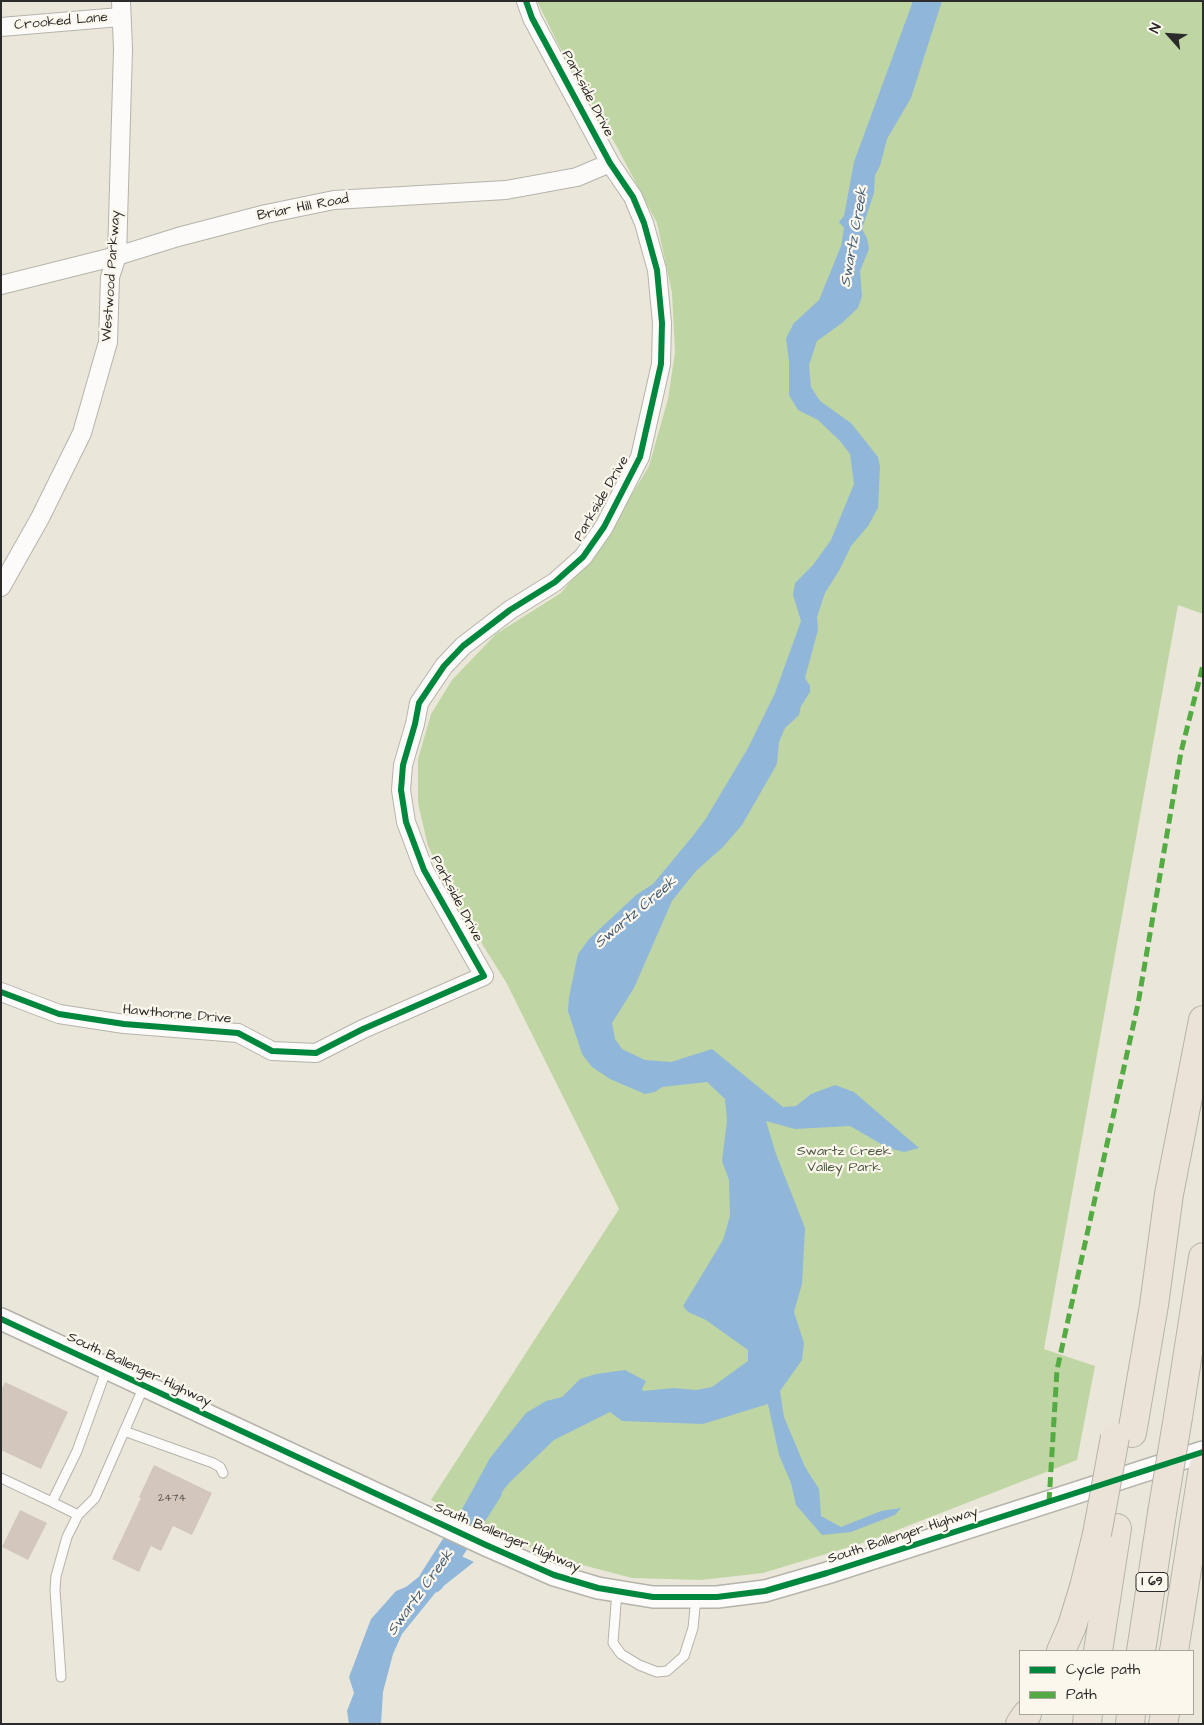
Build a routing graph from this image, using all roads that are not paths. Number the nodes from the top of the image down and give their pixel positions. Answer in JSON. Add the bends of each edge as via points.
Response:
{"nodes":[{"id":1,"x":526,"y":1,"type":"edge"},
{"id":2,"x":121,"y":9,"type":"edge"},
{"id":3,"x":1,"y":27,"type":"edge"},
{"id":4,"x":610,"y":163,"type":"junction"},
{"id":5,"x":117,"y":256,"type":"junction"},
{"id":6,"x":1,"y":285,"type":"edge"},
{"id":7,"x":1,"y":587,"type":"edge"},
{"id":8,"x":484,"y":976,"type":"joint"},
{"id":9,"x":1,"y":992,"type":"edge"},
{"id":10,"x":1203,"y":1020,"type":"edge"},
{"id":11,"x":1203,"y":1257,"type":"edge"},
{"id":12,"x":1,"y":1319,"type":"edge"},
{"id":13,"x":106,"y":1368,"type":"junction"},
{"id":14,"x":144,"y":1386,"type":"junction"},
{"id":15,"x":124,"y":1431,"type":"junction"},
{"id":16,"x":1203,"y":1452,"type":"edge"},
{"id":17,"x":1203,"y":1468,"type":"edge"},
{"id":18,"x":223,"y":1473,"type":"dead end"},
{"id":19,"x":1,"y":1478,"type":"edge"},
{"id":20,"x":52,"y":1502,"type":"junction"},
{"id":21,"x":78,"y":1515,"type":"junction"},
{"id":22,"x":1107,"y":1531,"type":"junction"},
{"id":23,"x":617,"y":1591,"type":"junction"},
{"id":24,"x":696,"y":1597,"type":"junction"},
{"id":25,"x":1061,"y":1650,"type":"edge"},
{"id":26,"x":1098,"y":1650,"type":"edge"},
{"id":27,"x":1141,"y":1650,"type":"edge"},
{"id":28,"x":1174,"y":1650,"type":"edge"},
{"id":29,"x":61,"y":1677,"type":"dead end"}],
"edges":[{"from":1,"to":4,"type":"street","name":"Parkside Drive"},
{"from":2,"to":3,"type":"street","name":"Crooked Lane"},
{"from":2,"to":5,"type":"street","name":"Westwood Parkway","via":[[123,49]]},
{"from":4,"to":5,"type":"street","name":"Briar Hill Road","via":[[577,177],[506,190],[334,200],[214,228]]},
{"from":4,"to":8,"type":"street","name":"Parkside Drive","via":[[633,197],[644,223],[660,295],[661,364],[640,457],[604,527],[583,557],[554,582],[463,646],[444,666],[419,703],[403,765],[401,790],[406,822],[424,870]]},
{"from":5,"to":6,"type":"street","name":"Briar Hill Road"},
{"from":5,"to":7,"type":"street","name":"Westwood Parkway","via":[[110,277],[108,342],[82,433]]},
{"from":8,"to":9,"type":"street","name":"Hawthorne Drive","via":[[316,1054],[272,1051],[238,1033],[124,1024],[59,1014]]},
{"from":10,"to":22,"type":"highway","bridge":true,"via":[[1169,1194],[1145,1287]]},
{"from":11,"to":27,"type":"highway","number":"I 69","bridge":true},
{"from":12,"to":13,"type":"street","name":"South Ballenger Highway"},
{"from":13,"to":14,"type":"street","name":"South Ballenger Highway"},
{"from":13,"to":20,"type":"lane","via":[[77,1452]]},
{"from":14,"to":15,"type":"lane"},
{"from":14,"to":23,"type":"street","name":"South Ballenger Highway","via":[[486,1545],[554,1574]]},
{"from":15,"to":18,"type":"lane","via":[[213,1463]]},
{"from":15,"to":21,"type":"lane","via":[[95,1498]]},
{"from":16,"to":24,"type":"street","name":"South Ballenger Highway","via":[[827,1574],[766,1591]]},
{"from":17,"to":28,"type":"highway","number":"I 69"},
{"from":19,"to":20,"type":"lane"},
{"from":20,"to":21,"type":"lane"},
{"from":21,"to":29,"type":"lane","via":[[67,1537],[56,1576]]},
{"from":22,"to":25,"type":"highway"},
{"from":22,"to":26,"type":"highway"},
{"from":23,"to":24,"type":"street","name":"South Ballenger Highway","via":[[653,1597]]},
{"from":23,"to":24,"type":"lane","via":[[613,1643],[621,1654],[657,1672],[667,1671],[684,1656],[693,1628]]}]}
